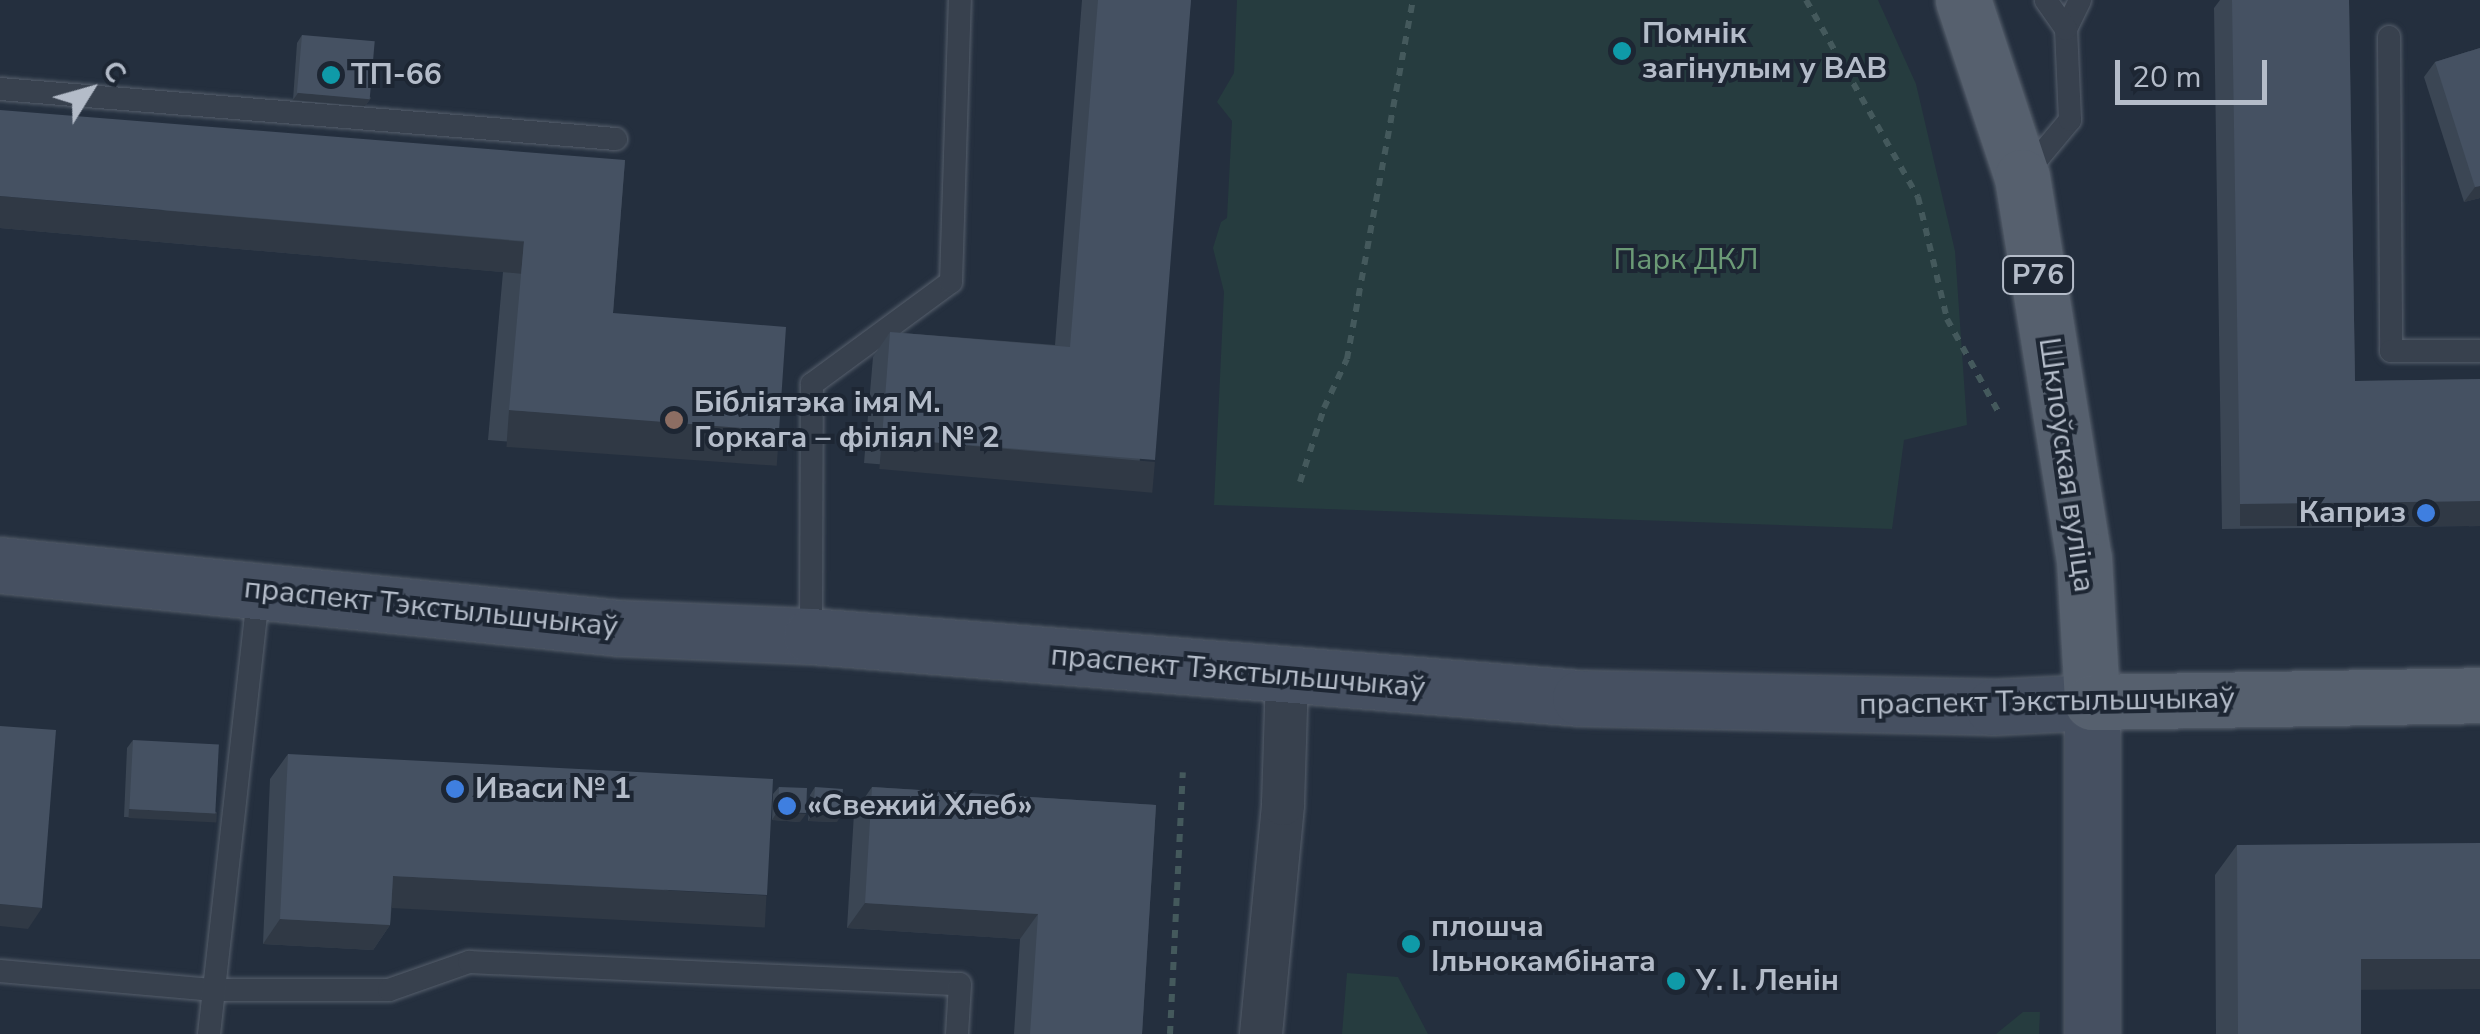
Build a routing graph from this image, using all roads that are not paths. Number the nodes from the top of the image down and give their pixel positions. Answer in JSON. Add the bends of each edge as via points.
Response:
{"nodes":[{"id":1,"x":960,"y":0,"type":"edge"},
{"id":2,"x":1963,"y":0,"type":"edge"},
{"id":3,"x":2046,"y":0,"type":"edge"},
{"id":4,"x":2080,"y":0,"type":"edge"},
{"id":5,"x":2066,"y":29,"type":"junction"},
{"id":6,"x":2389,"y":37,"type":"dead end"},
{"id":7,"x":0,"y":89,"type":"edge"},
{"id":8,"x":616,"y":139,"type":"dead end"},
{"id":9,"x":2022,"y":177,"type":"junction"},
{"id":10,"x":2480,"y":351,"type":"edge"},
{"id":11,"x":0,"y":564,"type":"edge"},
{"id":12,"x":259,"y":591,"type":"junction"},
{"id":13,"x":810,"y":636,"type":"junction"},
{"id":14,"x":1287,"y":677,"type":"junction"},
{"id":15,"x":2480,"y":695,"type":"edge"},
{"id":16,"x":2092,"y":702,"type":"junction"},
{"id":17,"x":0,"y":970,"type":"edge"},
{"id":18,"x":214,"y":990,"type":"junction"},
{"id":19,"x":209,"y":1034,"type":"edge"},
{"id":20,"x":956,"y":1034,"type":"edge"},
{"id":21,"x":1261,"y":1034,"type":"edge"},
{"id":22,"x":2092,"y":1034,"type":"edge"}],
"edges":[{"from":1,"to":13,"type":"lane","via":[[951,282],[812,384]]},
{"from":2,"to":9,"type":"main road","name":"Шклоўская вуліца","number":"Р76"},
{"from":3,"to":5,"type":"lane"},
{"from":4,"to":5,"type":"lane"},
{"from":5,"to":9,"type":"lane","via":[[2070,120]]},
{"from":6,"to":10,"type":"lane","via":[[2392,351]]},
{"from":7,"to":8,"type":"lane"},
{"from":9,"to":16,"type":"main road","name":"Шклоўская вуліца","number":"Р76","via":[[2084,558]]},
{"from":11,"to":12,"type":"street","name":"праспект Тэкстыльшчыкаў"},
{"from":12,"to":13,"type":"street","name":"праспект Тэкстыльшчыкаў","via":[[618,628]]},
{"from":12,"to":18,"type":"lane"},
{"from":13,"to":14,"type":"street","name":"праспект Тэкстыльшчыкаў"},
{"from":14,"to":16,"type":"street","name":"праспект Тэкстыльшчыкаў","via":[[1580,698]]},
{"from":14,"to":21,"type":"street","via":[[1283,804]]},
{"from":15,"to":16,"type":"main road","name":"праспект Тэкстыльшчыкаў"},
{"from":16,"to":22,"type":"street"},
{"from":17,"to":18,"type":"lane"},
{"from":18,"to":19,"type":"lane"},
{"from":18,"to":20,"type":"lane","via":[[389,990],[469,962],[960,984]]}]}
